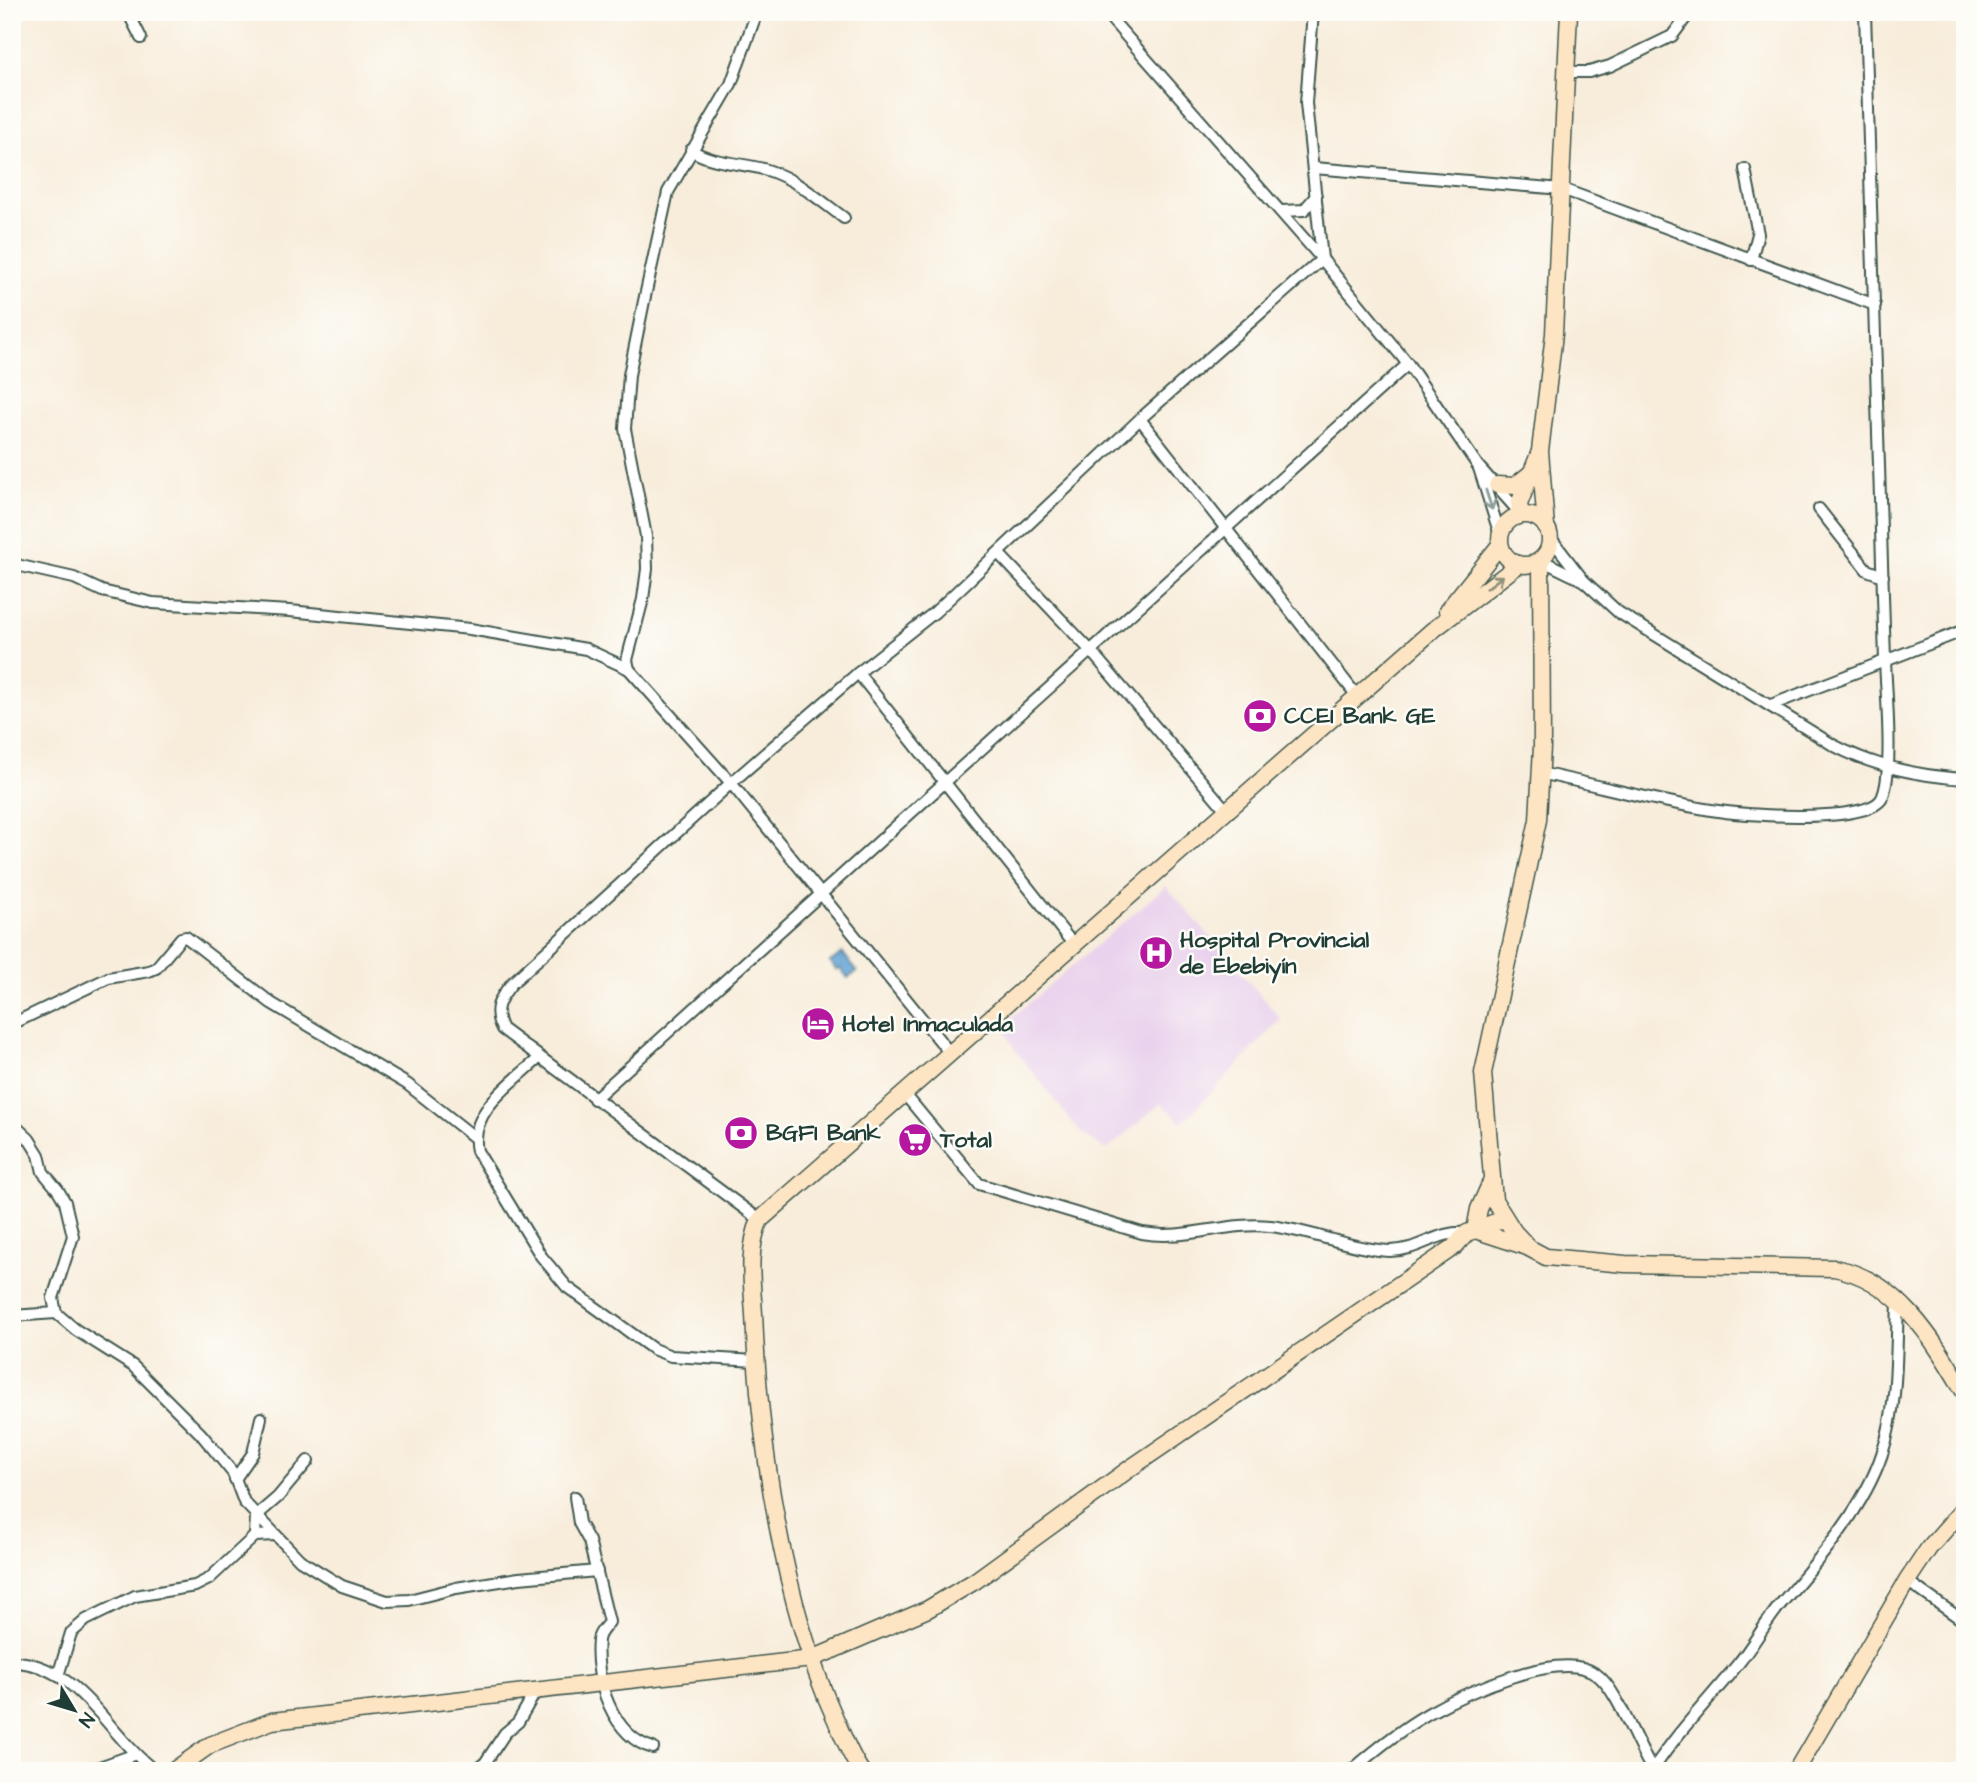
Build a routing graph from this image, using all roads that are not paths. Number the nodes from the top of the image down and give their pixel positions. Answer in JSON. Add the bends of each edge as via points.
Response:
{"nodes":[{"id":1,"x":128,"y":12,"type":"edge"},
{"id":2,"x":757,"y":12,"type":"edge"},
{"id":3,"x":1105,"y":12,"type":"edge"},
{"id":4,"x":1313,"y":12,"type":"edge"},
{"id":5,"x":1569,"y":12,"type":"edge"},
{"id":6,"x":1690,"y":12,"type":"edge"},
{"id":7,"x":1865,"y":12,"type":"edge"},
{"id":8,"x":141,"y":38,"type":"dead end"},
{"id":9,"x":1566,"y":72,"type":"junction"},
{"id":10,"x":691,"y":150,"type":"junction"},
{"id":11,"x":1314,"y":167,"type":"junction"},
{"id":12,"x":1745,"y":169,"type":"dead end"},
{"id":13,"x":1562,"y":189,"type":"junction"},
{"id":14,"x":1316,"y":196,"type":"junction"},
{"id":15,"x":1282,"y":211,"type":"junction"},
{"id":16,"x":844,"y":218,"type":"dead end"},
{"id":17,"x":1322,"y":259,"type":"junction"},
{"id":18,"x":1751,"y":260,"type":"junction"},
{"id":19,"x":1875,"y":305,"type":"junction"},
{"id":20,"x":1408,"y":364,"type":"junction"},
{"id":21,"x":1140,"y":419,"type":"junction"},
{"id":22,"x":1539,"y":451,"type":"junction"},
{"id":23,"x":1478,"y":466,"type":"junction"},
{"id":24,"x":1531,"y":472,"type":"junction"},
{"id":25,"x":1497,"y":485,"type":"junction"},
{"id":26,"x":1819,"y":509,"type":"dead end"},
{"id":27,"x":1521,"y":515,"type":"junction"},
{"id":28,"x":1227,"y":529,"type":"junction"},
{"id":29,"x":1548,"y":532,"type":"junction"},
{"id":30,"x":1500,"y":540,"type":"junction"},
{"id":31,"x":999,"y":554,"type":"junction"},
{"id":32,"x":1532,"y":563,"type":"junction"},
{"id":33,"x":12,"y":564,"type":"edge"},
{"id":34,"x":1883,"y":576,"type":"junction"},
{"id":35,"x":1584,"y":581,"type":"junction"},
{"id":36,"x":1433,"y":629,"type":"junction"},
{"id":37,"x":1965,"y":630,"type":"edge"},
{"id":38,"x":1090,"y":650,"type":"junction"},
{"id":39,"x":1885,"y":660,"type":"junction"},
{"id":40,"x":629,"y":669,"type":"junction"},
{"id":41,"x":858,"y":673,"type":"junction"},
{"id":42,"x":1357,"y":696,"type":"junction"},
{"id":43,"x":1771,"y":705,"type":"junction"},
{"id":44,"x":1887,"y":766,"type":"junction"},
{"id":45,"x":1540,"y":773,"type":"junction"},
{"id":46,"x":1965,"y":779,"type":"edge"},
{"id":47,"x":945,"y":781,"type":"junction"},
{"id":48,"x":731,"y":783,"type":"junction"},
{"id":49,"x":1226,"y":810,"type":"junction"},
{"id":50,"x":821,"y":892,"type":"junction"},
{"id":51,"x":1073,"y":944,"type":"junction"},
{"id":52,"x":12,"y":1024,"type":"edge"},
{"id":53,"x":949,"y":1052,"type":"junction"},
{"id":54,"x":539,"y":1058,"type":"junction"},
{"id":55,"x":903,"y":1092,"type":"junction"},
{"id":56,"x":594,"y":1099,"type":"junction"},
{"id":57,"x":12,"y":1123,"type":"edge"},
{"id":58,"x":474,"y":1137,"type":"junction"},
{"id":59,"x":1493,"y":1178,"type":"junction"},
{"id":60,"x":1503,"y":1219,"type":"junction"},
{"id":61,"x":760,"y":1220,"type":"junction"},
{"id":62,"x":1471,"y":1232,"type":"junction"},
{"id":63,"x":1529,"y":1248,"type":"junction"},
{"id":64,"x":1898,"y":1302,"type":"junction"},
{"id":65,"x":56,"y":1313,"type":"junction"},
{"id":66,"x":12,"y":1316,"type":"edge"},
{"id":67,"x":756,"y":1361,"type":"junction"},
{"id":68,"x":1965,"y":1393,"type":"edge"},
{"id":69,"x":261,"y":1418,"type":"dead end"},
{"id":70,"x":307,"y":1461,"type":"dead end"},
{"id":71,"x":235,"y":1479,"type":"junction"},
{"id":72,"x":575,"y":1497,"type":"dead end"},
{"id":73,"x":1965,"y":1507,"type":"edge"},
{"id":74,"x":256,"y":1516,"type":"junction"},
{"id":75,"x":275,"y":1535,"type":"junction"},
{"id":76,"x":255,"y":1536,"type":"junction"},
{"id":77,"x":597,"y":1571,"type":"junction"},
{"id":78,"x":1907,"y":1581,"type":"junction"},
{"id":79,"x":1965,"y":1622,"type":"edge"},
{"id":80,"x":812,"y":1659,"type":"junction"},
{"id":81,"x":12,"y":1662,"type":"edge"},
{"id":82,"x":58,"y":1676,"type":"junction"},
{"id":83,"x":603,"y":1683,"type":"junction"},
{"id":84,"x":536,"y":1691,"type":"junction"},
{"id":85,"x":653,"y":1748,"type":"dead end"},
{"id":86,"x":133,"y":1755,"type":"junction"},
{"id":87,"x":88,"y":1771,"type":"edge"},
{"id":88,"x":155,"y":1771,"type":"edge"},
{"id":89,"x":173,"y":1771,"type":"edge"},
{"id":90,"x":474,"y":1771,"type":"edge"},
{"id":91,"x":861,"y":1771,"type":"edge"},
{"id":92,"x":1351,"y":1771,"type":"edge"},
{"id":93,"x":1652,"y":1771,"type":"edge"},
{"id":94,"x":1796,"y":1771,"type":"edge"}],
"edges":[{"from":1,"to":8,"type":"street"},
{"from":2,"to":10,"type":"street","via":[[731,84]]},
{"from":3,"to":15,"type":"street"},
{"from":4,"to":11,"type":"street","via":[[1306,103]]},
{"from":5,"to":9,"type":"street"},
{"from":6,"to":9,"type":"street","via":[[1672,36],[1610,66]]},
{"from":7,"to":19,"type":"street"},
{"from":9,"to":13,"type":"street"},
{"from":10,"to":16,"type":"street","via":[[708,159],[777,174]]},
{"from":10,"to":40,"type":"street","via":[[668,192],[629,375],[625,429],[646,536],[647,569],[627,660]]},
{"from":11,"to":13,"type":"street"},
{"from":11,"to":14,"type":"street"},
{"from":12,"to":18,"type":"street","via":[[1758,234]]},
{"from":13,"to":18,"type":"street"},
{"from":13,"to":22,"type":"street","via":[[1554,334]]},
{"from":14,"to":15,"type":"street","via":[[1304,210]]},
{"from":14,"to":17,"type":"street"},
{"from":15,"to":17,"type":"street"},
{"from":17,"to":20,"type":"street"},
{"from":17,"to":21,"type":"street"},
{"from":18,"to":19,"type":"street"},
{"from":19,"to":34,"type":"street"},
{"from":20,"to":23,"type":"street"},
{"from":20,"to":28,"type":"street"},
{"from":21,"to":28,"type":"street"},
{"from":21,"to":31,"type":"street"},
{"from":22,"to":24,"type":"street"},
{"from":22,"to":29,"type":"street"},
{"from":23,"to":25,"type":"street"},
{"from":23,"to":30,"type":"street","one_way":true},
{"from":24,"to":25,"type":"street","via":[[1515,486]]},
{"from":24,"to":27,"type":"street","via":[[1519,504]]},
{"from":25,"to":27,"type":"street"},
{"from":26,"to":34,"type":"street","via":[[1867,570]]},
{"from":27,"to":29,"type":"street","via":[[1536,517]]},
{"from":27,"to":30,"type":"street","via":[[1507,522]]},
{"from":28,"to":38,"type":"street"},
{"from":28,"to":42,"type":"street"},
{"from":29,"to":32,"type":"street","via":[[1549,549]]},
{"from":29,"to":35,"type":"street"},
{"from":30,"to":32,"type":"street","via":[[1506,557]]},
{"from":30,"to":36,"type":"street"},
{"from":31,"to":38,"type":"street"},
{"from":31,"to":41,"type":"street"},
{"from":32,"to":35,"type":"street"},
{"from":36,"to":32,"type":"street","one_way":true},
{"from":32,"to":45,"type":"street","via":[[1539,601]]},
{"from":33,"to":40,"type":"street","via":[[153,603],[470,629],[586,649]]},
{"from":34,"to":39,"type":"street"},
{"from":35,"to":43,"type":"street","via":[[1618,612]]},
{"from":36,"to":42,"type":"street"},
{"from":37,"to":39,"type":"street"},
{"from":38,"to":47,"type":"street"},
{"from":38,"to":49,"type":"street"},
{"from":39,"to":43,"type":"street"},
{"from":39,"to":44,"type":"street"},
{"from":40,"to":48,"type":"street"},
{"from":41,"to":47,"type":"street"},
{"from":41,"to":48,"type":"street"},
{"from":42,"to":49,"type":"street"},
{"from":43,"to":44,"type":"street","via":[[1853,756]]},
{"from":44,"to":45,"type":"street","via":[[1882,799],[1875,806],[1805,816],[1709,810]]},
{"from":44,"to":46,"type":"street","via":[[1919,776]]},
{"from":45,"to":59,"type":"street","via":[[1538,820],[1485,1055]]},
{"from":47,"to":50,"type":"street"},
{"from":47,"to":51,"type":"street"},
{"from":48,"to":50,"type":"street"},
{"from":48,"to":54,"type":"street","via":[[512,983],[499,1000],[495,1016],[502,1029]]},
{"from":49,"to":51,"type":"street"},
{"from":50,"to":53,"type":"street"},
{"from":50,"to":56,"type":"street"},
{"from":51,"to":53,"type":"street"},
{"from":52,"to":58,"type":"street","via":[[108,978],[156,968],[186,937],[271,1003],[407,1084]]},
{"from":53,"to":55,"type":"street"},
{"from":54,"to":56,"type":"street"},
{"from":54,"to":58,"type":"street","via":[[486,1109]]},
{"from":55,"to":61,"type":"street"},
{"from":55,"to":62,"type":"street","via":[[979,1184],[1142,1233],[1164,1237],[1270,1226],[1390,1251],[1450,1231]]},
{"from":56,"to":61,"type":"street"},
{"from":57,"to":65,"type":"street","via":[[29,1139],[43,1171],[58,1190],[73,1236],[53,1298]]},
{"from":58,"to":67,"type":"street","via":[[477,1151],[541,1256],[567,1287],[653,1349],[671,1356]]},
{"from":59,"to":60,"type":"street","via":[[1494,1200]]},
{"from":59,"to":62,"type":"street"},
{"from":60,"to":62,"type":"street"},
{"from":60,"to":63,"type":"street"},
{"from":61,"to":67,"type":"street","via":[[751,1257]]},
{"from":62,"to":63,"type":"street"},
{"from":62,"to":80,"type":"street","via":[[975,1581],[928,1609]]},
{"from":63,"to":64,"type":"street","via":[[1546,1257],[1625,1265],[1834,1268],[1873,1281]]},
{"from":64,"to":68,"type":"street","via":[[1937,1346]]},
{"from":64,"to":93,"type":"street","via":[[1894,1393],[1882,1454],[1871,1479],[1815,1565],[1690,1717]]},
{"from":65,"to":66,"type":"street"},
{"from":65,"to":71,"type":"street","via":[[147,1379],[201,1434]]},
{"from":67,"to":80,"type":"street","via":[[783,1554]]},
{"from":69,"to":71,"type":"street","via":[[253,1453]]},
{"from":70,"to":74,"type":"street"},
{"from":71,"to":74,"type":"street","via":[[244,1502]]},
{"from":72,"to":77,"type":"street","via":[[579,1523]]},
{"from":73,"to":78,"type":"street"},
{"from":74,"to":75,"type":"street"},
{"from":74,"to":76,"type":"street"},
{"from":75,"to":76,"type":"street"},
{"from":75,"to":77,"type":"street","via":[[316,1572],[387,1601],[519,1578]]},
{"from":76,"to":82,"type":"street","via":[[209,1579],[195,1586],[135,1596],[86,1620],[71,1633]]},
{"from":77,"to":83,"type":"street","via":[[609,1622],[598,1640]]},
{"from":78,"to":79,"type":"street"},
{"from":78,"to":94,"type":"street"},
{"from":80,"to":83,"type":"street"},
{"from":80,"to":91,"type":"street"},
{"from":81,"to":82,"type":"street","via":[[34,1663]]},
{"from":82,"to":86,"type":"street","via":[[84,1697]]},
{"from":83,"to":84,"type":"street"},
{"from":83,"to":85,"type":"street","via":[[626,1735]]},
{"from":84,"to":89,"type":"street","via":[[272,1721],[210,1745]]},
{"from":84,"to":90,"type":"street","via":[[519,1722]]},
{"from":86,"to":87,"type":"street"},
{"from":86,"to":88,"type":"street"},
{"from":92,"to":93,"type":"street","via":[[1428,1714],[1464,1696],[1524,1674],[1570,1667],[1587,1669],[1606,1683]]}]}
